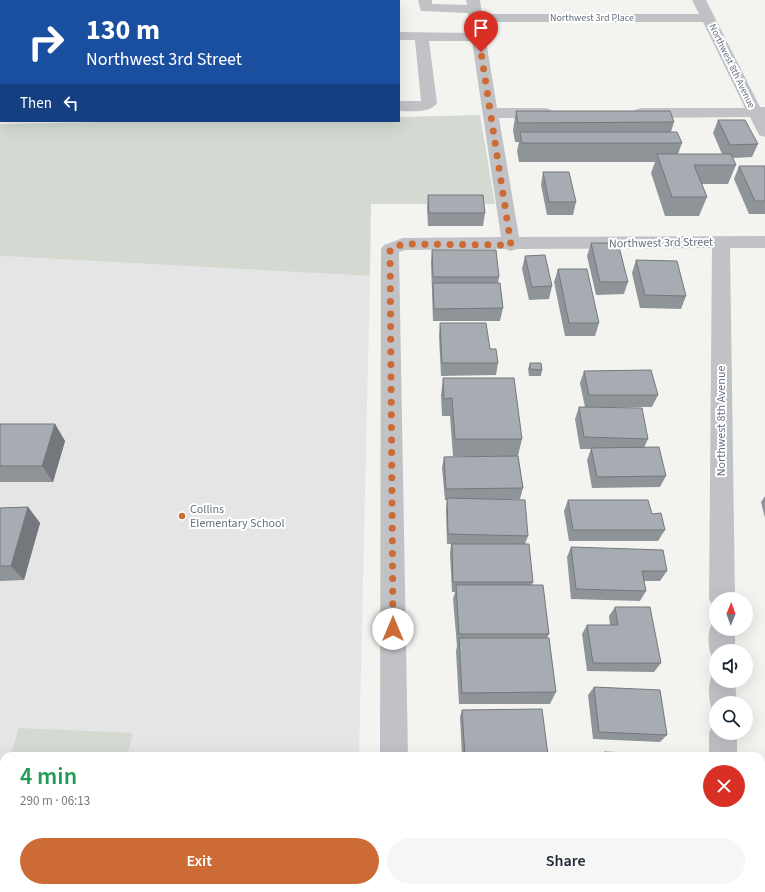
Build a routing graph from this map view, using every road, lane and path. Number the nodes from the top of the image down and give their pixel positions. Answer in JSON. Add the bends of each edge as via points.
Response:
{"nodes":[{"id":1,"x":425,"y":0,"type":"edge"},
{"id":2,"x":699,"y":0,"type":"edge"},
{"id":3,"x":474,"y":9,"type":"edge"},
{"id":4,"x":708,"y":18,"type":"junction"},
{"id":5,"x":400,"y":36,"type":"edge"},
{"id":6,"x":478,"y":36,"type":"junction"},
{"id":7,"x":422,"y":37,"type":"junction"},
{"id":8,"x":400,"y":106,"type":"edge"},
{"id":9,"x":760,"y":112,"type":"edge"},
{"id":10,"x":492,"y":113,"type":"junction"},
{"id":11,"x":564,"y":113,"type":"edge"},
{"id":12,"x":627,"y":113,"type":"edge"},
{"id":13,"x":765,"y":132,"type":"edge"},
{"id":14,"x":721,"y":242,"type":"junction"},
{"id":15,"x":765,"y":242,"type":"edge"},
{"id":16,"x":511,"y":245,"type":"junction"},
{"id":17,"x":722,"y":592,"type":"edge"},
{"id":18,"x":723,"y":740,"type":"edge"},
{"id":19,"x":394,"y":752,"type":"edge"},
{"id":20,"x":723,"y":752,"type":"edge"}],
"edges":[{"from":1,"to":3,"type":"street","name":"Northwest 3rd Place","via":[[426,8]]},
{"from":2,"to":4,"type":"street","name":"Northwest 8th Avenue"},
{"from":3,"to":4,"type":"street","name":"Northwest 3rd Place"},
{"from":3,"to":6,"type":"street"},
{"from":4,"to":9,"type":"street","name":"Northwest 8th Avenue"},
{"from":5,"to":7,"type":"street"},
{"from":6,"to":7,"type":"street"},
{"from":6,"to":10,"type":"street"},
{"from":7,"to":8,"type":"street","via":[[428,103],[422,106]]},
{"from":9,"to":12,"type":"street"},
{"from":9,"to":13,"type":"street","name":"Northwest 8th Avenue"},
{"from":10,"to":11,"type":"street"},
{"from":10,"to":16,"type":"street"},
{"from":14,"to":15,"type":"street","name":"Northwest 3rd Street"},
{"from":14,"to":16,"type":"street","name":"Northwest 3rd Street"},
{"from":14,"to":17,"type":"street","name":"Northwest 8th Avenue"},
{"from":16,"to":19,"type":"street","name":"Northwest 3rd Street","via":[[403,244],[390,249]]},
{"from":18,"to":20,"type":"street"}]}
